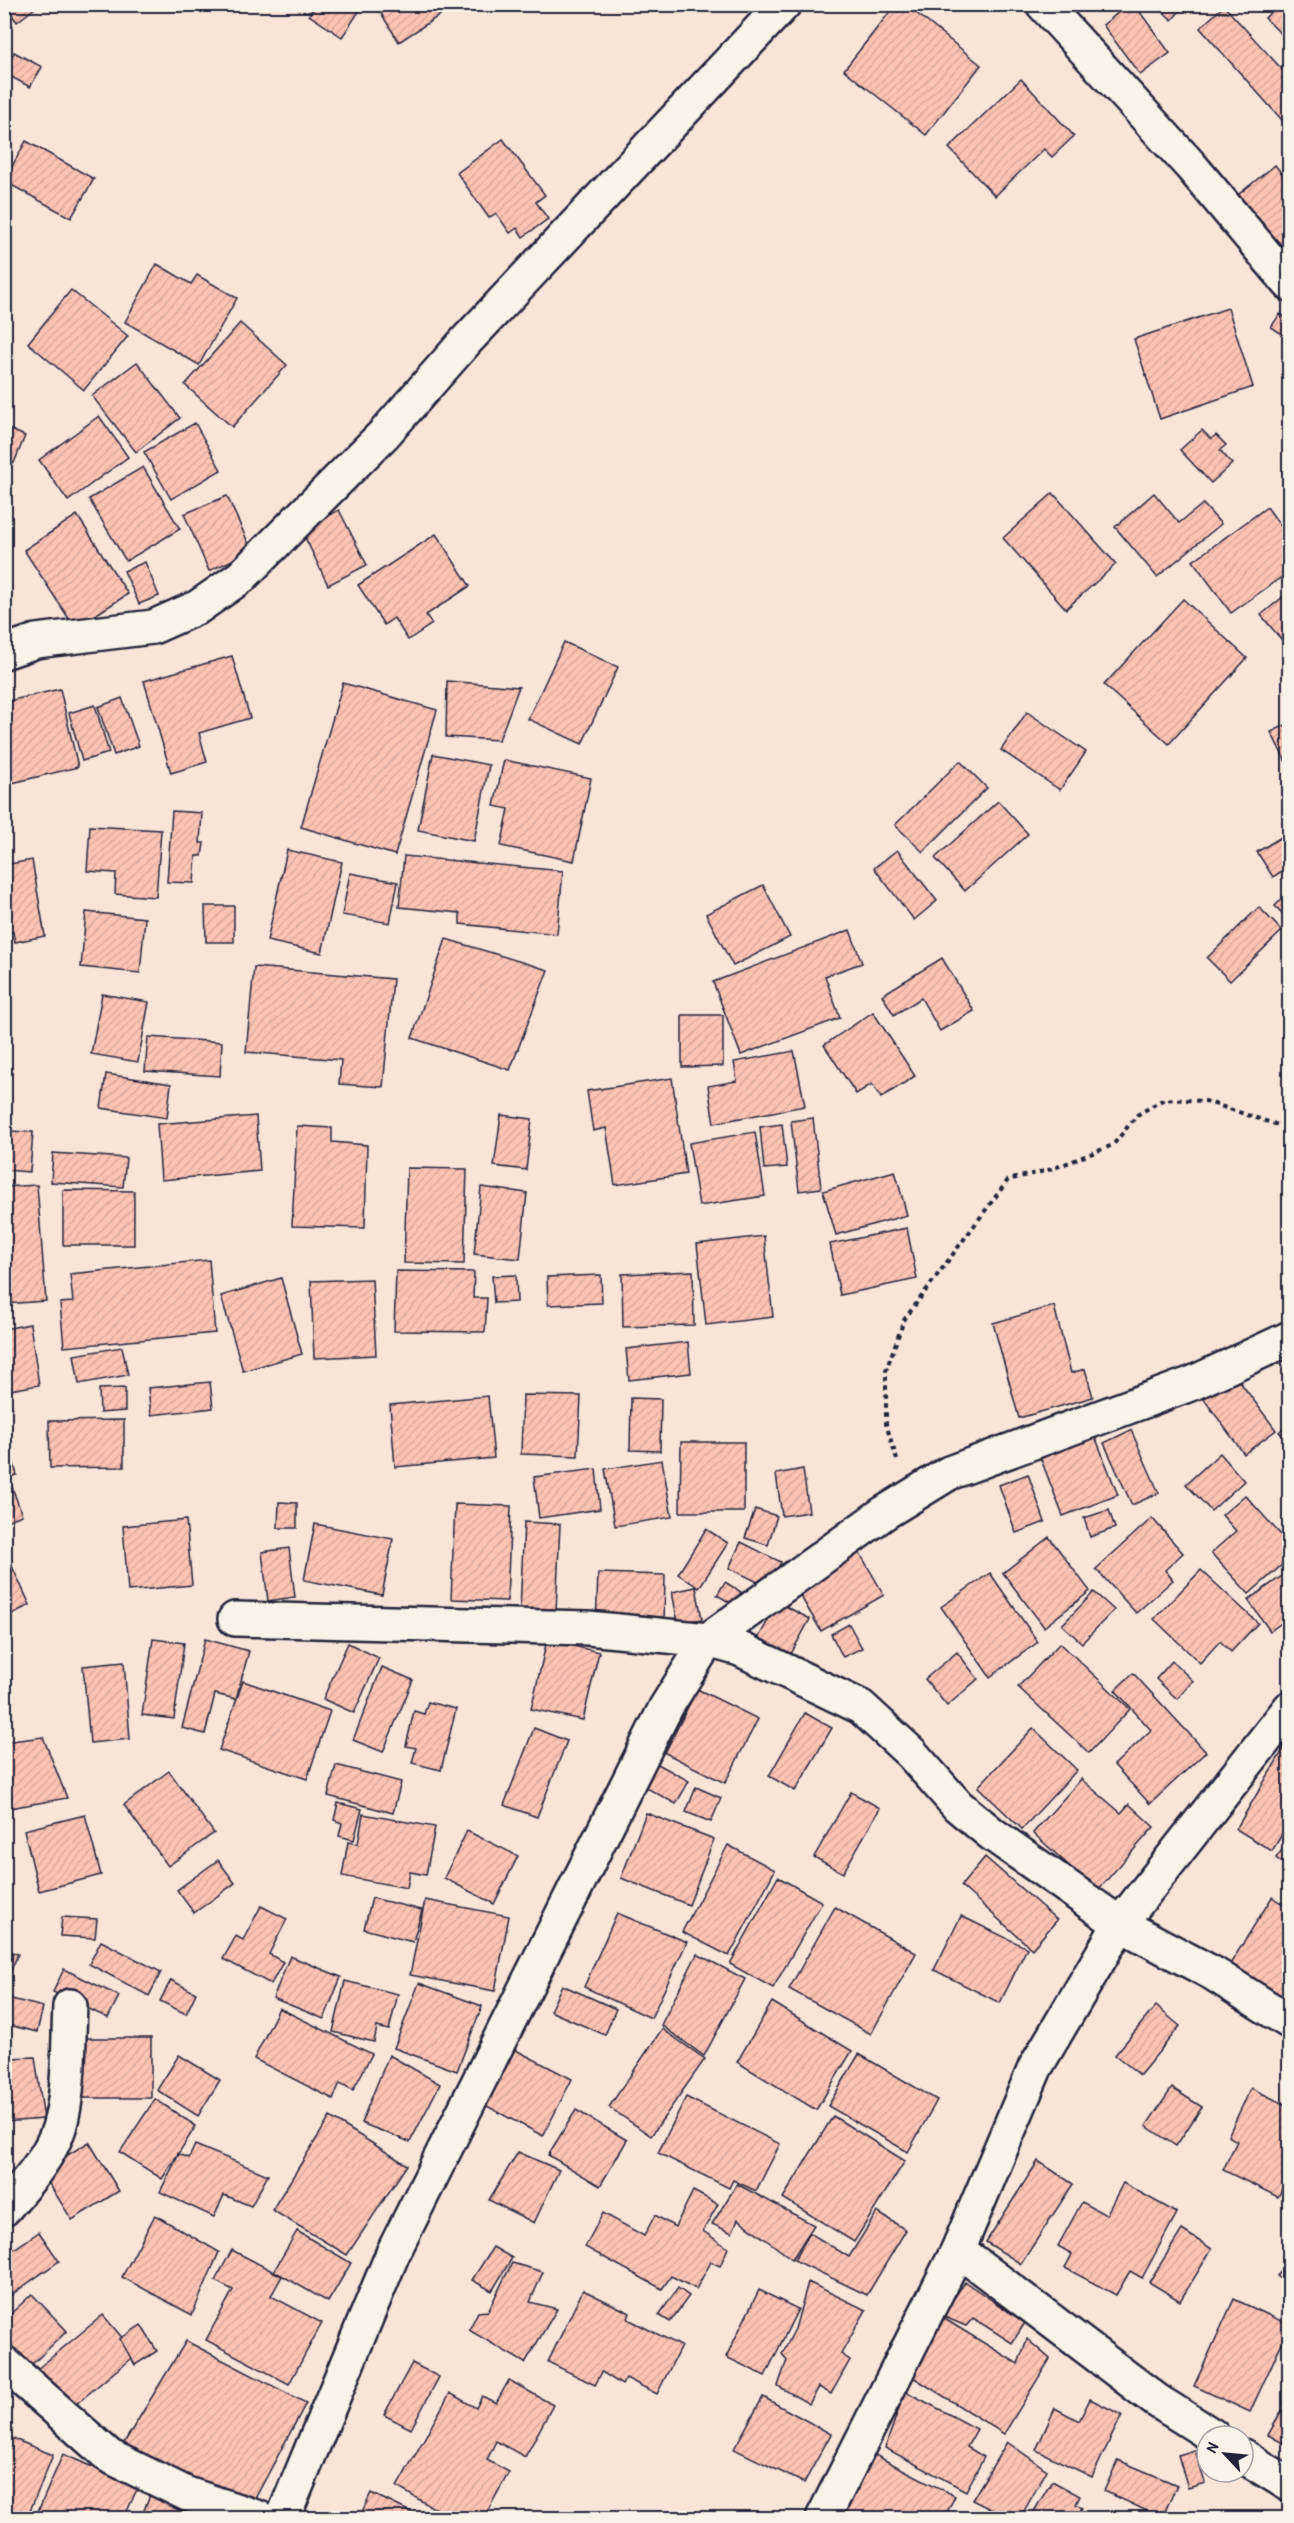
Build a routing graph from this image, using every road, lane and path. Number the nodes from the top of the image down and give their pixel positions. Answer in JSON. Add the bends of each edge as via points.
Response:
{"nodes":[{"id":1,"x":784,"y":4,"type":"edge"},
{"id":2,"x":1043,"y":4,"type":"edge"},
{"id":3,"x":1289,"y":282,"type":"edge"},
{"id":4,"x":4,"y":652,"type":"edge"},
{"id":5,"x":1290,"y":1129,"type":"edge"},
{"id":6,"x":1290,"y":1338,"type":"edge"},
{"id":7,"x":908,"y":1498,"type":"junction"},
{"id":8,"x":235,"y":1619,"type":"dead end"},
{"id":9,"x":708,"y":1640,"type":"junction"},
{"id":10,"x":1290,"y":1708,"type":"edge"},
{"id":11,"x":1120,"y":1924,"type":"junction"},
{"id":12,"x":70,"y":2006,"type":"dead end"},
{"id":13,"x":1290,"y":2022,"type":"edge"},
{"id":14,"x":4,"y":2209,"type":"edge"},
{"id":15,"x":958,"y":2250,"type":"junction"},
{"id":16,"x":4,"y":2364,"type":"edge"},
{"id":17,"x":1195,"y":2425,"type":"edge"},
{"id":18,"x":1255,"y":2463,"type":"edge"},
{"id":19,"x":1290,"y":2485,"type":"edge"},
{"id":20,"x":259,"y":2518,"type":"edge"},
{"id":21,"x":283,"y":2518,"type":"edge"},
{"id":22,"x":823,"y":2518,"type":"edge"}],
"edges":[{"from":1,"to":4,"type":"street","via":[[466,341],[384,434],[241,576],[198,608],[153,627],[36,641]]},
{"from":2,"to":3,"type":"street","via":[[1191,166]]},
{"from":5,"to":7,"type":"path","via":[[1205,1101],[1164,1099],[1137,1115],[1113,1145],[1052,1169],[1008,1180],[904,1320],[886,1370],[886,1424]]},
{"from":6,"to":7,"type":"street","via":[[1182,1387],[949,1473]]},
{"from":7,"to":9,"type":"street"},
{"from":8,"to":9,"type":"street","via":[[519,1624]]},
{"from":9,"to":11,"type":"street","via":[[773,1663],[861,1707],[912,1753],[958,1806]]},
{"from":9,"to":21,"type":"street","via":[[666,1707],[393,2253]]},
{"from":10,"to":11,"type":"street"},
{"from":11,"to":13,"type":"street","via":[[1214,1974]]},
{"from":11,"to":15,"type":"street","via":[[1035,2068]]},
{"from":12,"to":14,"type":"street","via":[[59,2127],[43,2161]]},
{"from":15,"to":17,"type":"street","via":[[1156,2400]]},
{"from":15,"to":22,"type":"street"},
{"from":16,"to":20,"type":"street","via":[[109,2456],[187,2494]]},
{"from":18,"to":19,"type":"street"}]}
